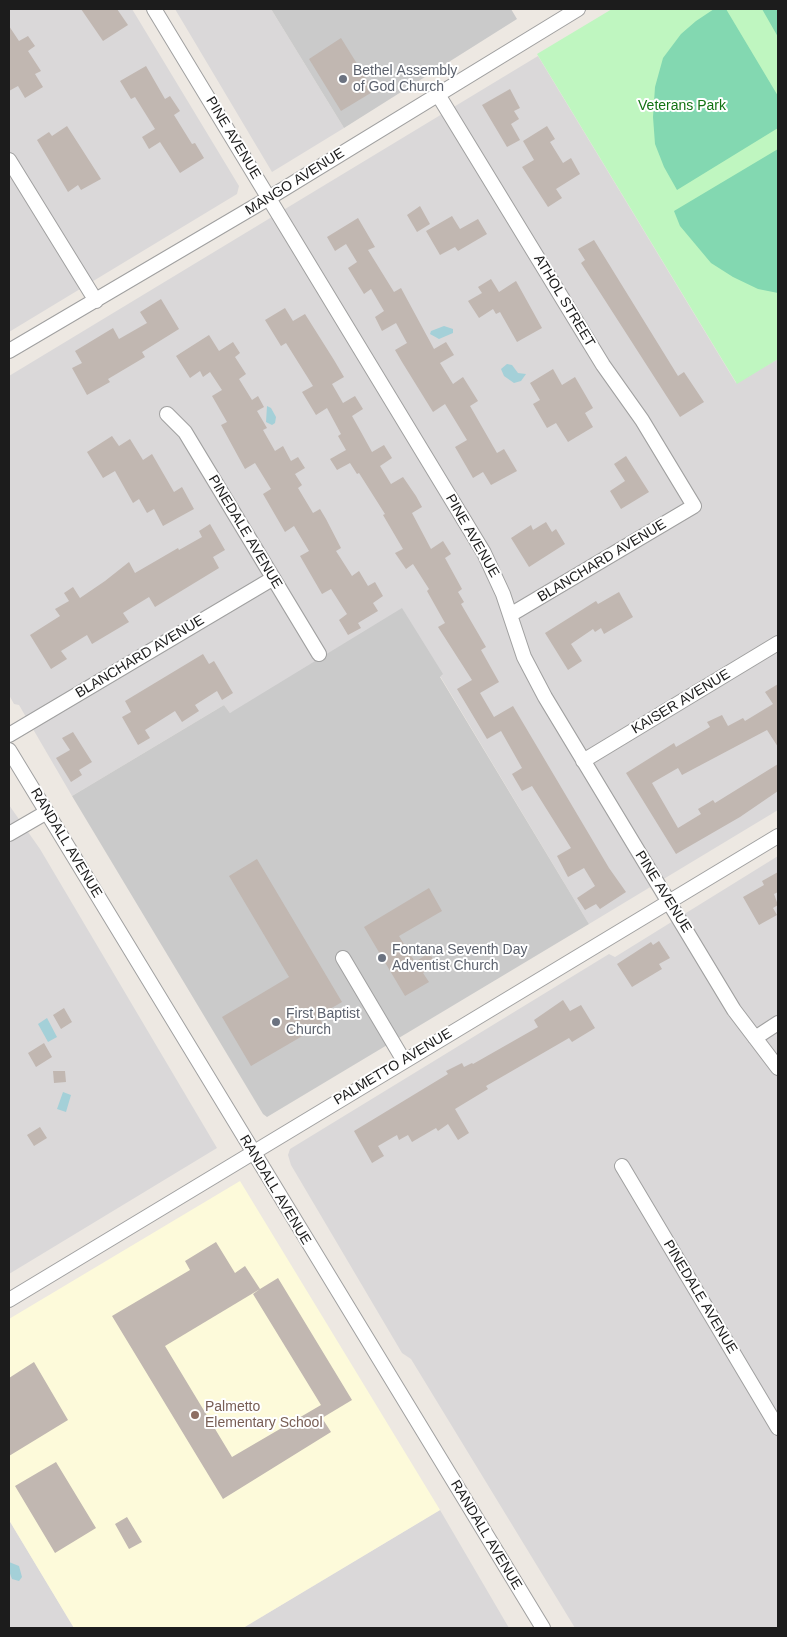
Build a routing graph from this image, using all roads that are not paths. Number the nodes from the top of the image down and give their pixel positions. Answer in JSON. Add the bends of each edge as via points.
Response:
{"nodes":[{"id":1,"x":154,"y":9,"type":"edge"},
{"id":2,"x":578,"y":9,"type":"edge"},
{"id":3,"x":437,"y":93,"type":"junction"},
{"id":4,"x":9,"y":160,"type":"edge"},
{"id":5,"x":270,"y":198,"type":"junction"},
{"id":6,"x":96,"y":301,"type":"junction"},
{"id":7,"x":9,"y":350,"type":"edge"},
{"id":8,"x":167,"y":414,"type":"dead end"},
{"id":9,"x":694,"y":506,"type":"joint"},
{"id":10,"x":272,"y":579,"type":"junction"},
{"id":11,"x":510,"y":615,"type":"junction"},
{"id":12,"x":778,"y":643,"type":"edge"},
{"id":13,"x":319,"y":654,"type":"dead end"},
{"id":14,"x":9,"y":735,"type":"edge"},
{"id":15,"x":9,"y":750,"type":"edge"},
{"id":16,"x":583,"y":761,"type":"junction"},
{"id":17,"x":47,"y":812,"type":"junction"},
{"id":18,"x":9,"y":834,"type":"edge"},
{"id":19,"x":778,"y":836,"type":"edge"},
{"id":20,"x":669,"y":901,"type":"junction"},
{"id":21,"x":342,"y":958,"type":"dead end"},
{"id":22,"x":778,"y":1023,"type":"edge"},
{"id":23,"x":755,"y":1038,"type":"junction"},
{"id":24,"x":404,"y":1061,"type":"junction"},
{"id":25,"x":778,"y":1068,"type":"edge"},
{"id":26,"x":252,"y":1153,"type":"junction"},
{"id":27,"x":622,"y":1166,"type":"dead end"},
{"id":28,"x":9,"y":1300,"type":"edge"},
{"id":29,"x":778,"y":1428,"type":"edge"},
{"id":30,"x":542,"y":1628,"type":"edge"}],
"edges":[{"from":1,"to":5,"type":"street","name":"PINE AVENUE"},
{"from":2,"to":3,"type":"street","name":"MANGO AVENUE"},
{"from":3,"to":5,"type":"street","name":"MANGO AVENUE"},
{"from":3,"to":9,"type":"street","name":"ATHOL STREET","via":[[603,365],[642,420]]},
{"from":4,"to":6,"type":"street"},
{"from":5,"to":6,"type":"street","name":"MANGO AVENUE"},
{"from":5,"to":11,"type":"street","name":"PINE AVENUE","via":[[484,554]]},
{"from":6,"to":7,"type":"street","name":"MANGO AVENUE"},
{"from":8,"to":10,"type":"street","name":"PINEDALE AVENUE","via":[[185,432]]},
{"from":9,"to":11,"type":"street","name":"BLANCHARD AVENUE"},
{"from":10,"to":13,"type":"street","name":"PINEDALE AVENUE"},
{"from":10,"to":14,"type":"street","name":"BLANCHARD AVENUE"},
{"from":11,"to":16,"type":"street","name":"PINE AVENUE","via":[[534,678]]},
{"from":12,"to":16,"type":"street","name":"KAISER AVENUE"},
{"from":15,"to":17,"type":"street","name":"RANDALL AVENUE"},
{"from":16,"to":20,"type":"street","name":"PINE AVENUE"},
{"from":17,"to":18,"type":"street"},
{"from":17,"to":26,"type":"street","name":"RANDALL AVENUE"},
{"from":19,"to":20,"type":"street","name":"PALMETTO AVENUE"},
{"from":20,"to":23,"type":"street","name":"PINE AVENUE","via":[[734,1010]]},
{"from":20,"to":24,"type":"street","name":"PALMETTO AVENUE"},
{"from":21,"to":24,"type":"street"},
{"from":22,"to":23,"type":"street"},
{"from":23,"to":25,"type":"street","name":"PINE AVENUE"},
{"from":24,"to":26,"type":"street","name":"PALMETTO AVENUE"},
{"from":26,"to":28,"type":"street","name":"PALMETTO AVENUE"},
{"from":26,"to":30,"type":"street","name":"RANDALL AVENUE"},
{"from":27,"to":29,"type":"street","name":"PINEDALE AVENUE"}]}
